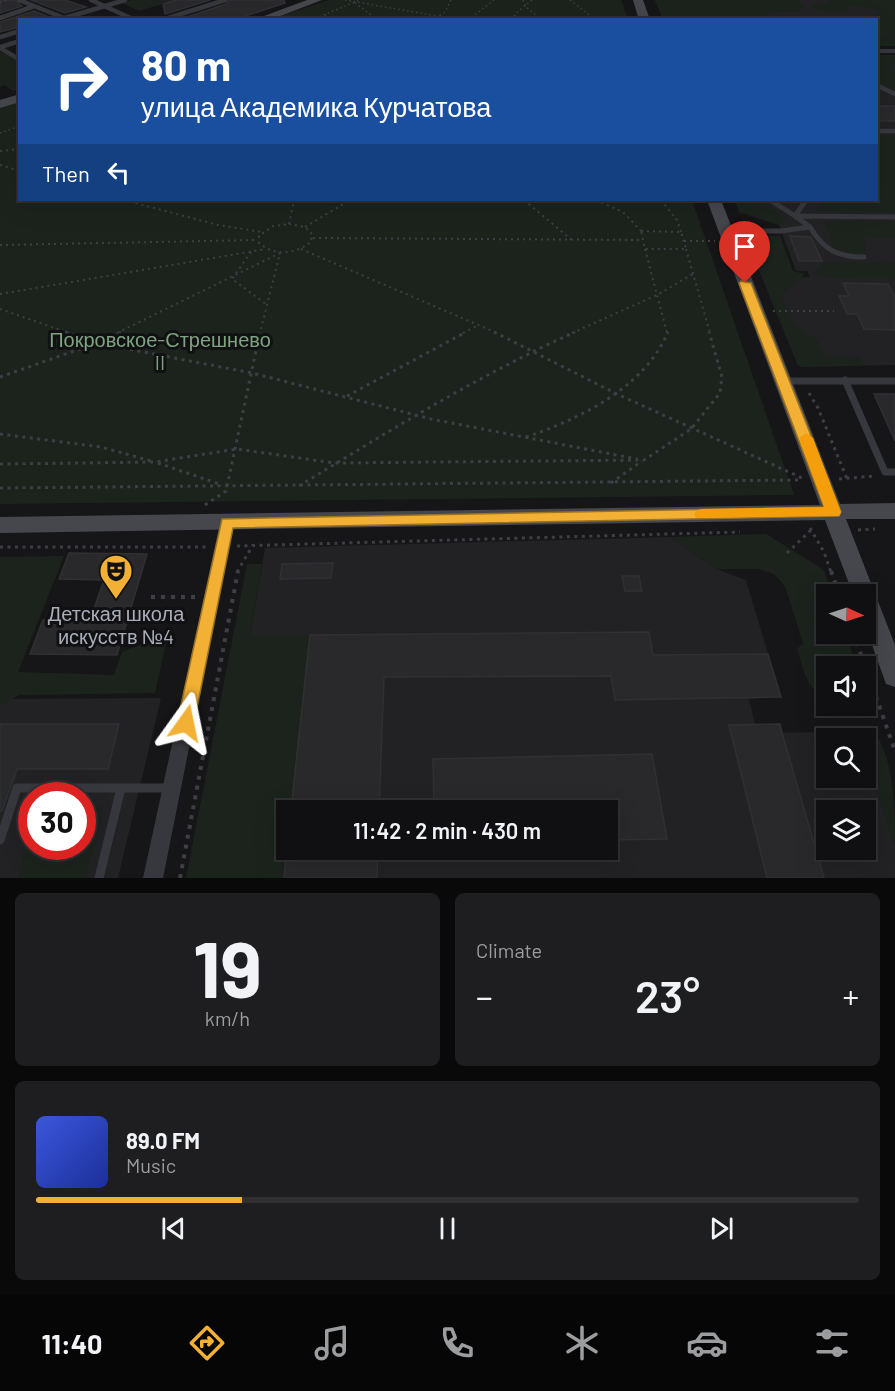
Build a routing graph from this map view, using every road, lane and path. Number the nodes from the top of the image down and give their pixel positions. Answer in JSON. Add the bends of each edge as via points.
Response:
{"nodes":[{"id":1,"x":9,"y":0,"type":"edge"},
{"id":2,"x":19,"y":0,"type":"edge"},
{"id":3,"x":91,"y":0,"type":"edge"},
{"id":4,"x":124,"y":0,"type":"edge"},
{"id":5,"x":225,"y":0,"type":"edge"},
{"id":6,"x":317,"y":0,"type":"edge"},
{"id":7,"x":345,"y":0,"type":"edge"},
{"id":8,"x":360,"y":0,"type":"edge"},
{"id":9,"x":451,"y":0,"type":"edge"},
{"id":10,"x":494,"y":0,"type":"edge"},
{"id":11,"x":523,"y":0,"type":"edge"},
{"id":12,"x":532,"y":0,"type":"edge"},
{"id":13,"x":570,"y":0,"type":"edge"},
{"id":14,"x":638,"y":0,"type":"edge"},
{"id":15,"x":0,"y":2,"type":"edge"},
{"id":16,"x":353,"y":2,"type":"junction"},
{"id":17,"x":107,"y":5,"type":"junction"},
{"id":18,"x":32,"y":7,"type":"junction"},
{"id":19,"x":526,"y":7,"type":"junction"},
{"id":20,"x":326,"y":13,"type":"junction"},
{"id":21,"x":439,"y":16,"type":"junction"},
{"id":22,"x":0,"y":18,"type":"edge"},
{"id":23,"x":64,"y":18,"type":"joint"},
{"id":24,"x":131,"y":18,"type":"edge"},
{"id":25,"x":168,"y":18,"type":"edge"},
{"id":26,"x":264,"y":18,"type":"edge"},
{"id":27,"x":316,"y":18,"type":"edge"},
{"id":28,"x":325,"y":18,"type":"edge"},
{"id":29,"x":375,"y":18,"type":"edge"},
{"id":30,"x":436,"y":18,"type":"edge"},
{"id":31,"x":450,"y":18,"type":"edge"},
{"id":32,"x":471,"y":18,"type":"edge"},
{"id":33,"x":513,"y":18,"type":"edge"},
{"id":34,"x":540,"y":18,"type":"edge"},
{"id":35,"x":593,"y":18,"type":"edge"},
{"id":36,"x":644,"y":18,"type":"edge"},
{"id":37,"x":18,"y":32,"type":"edge"},
{"id":38,"x":0,"y":37,"type":"edge"},
{"id":39,"x":18,"y":42,"type":"edge"},
{"id":40,"x":0,"y":48,"type":"edge"},
{"id":41,"x":878,"y":51,"type":"edge"},
{"id":42,"x":895,"y":51,"type":"edge"},
{"id":43,"x":18,"y":57,"type":"edge"},
{"id":44,"x":878,"y":86,"type":"edge"},
{"id":45,"x":895,"y":94,"type":"edge"},
{"id":46,"x":18,"y":99,"type":"edge"},
{"id":47,"x":0,"y":104,"type":"edge"},
{"id":48,"x":18,"y":127,"type":"edge"},
{"id":49,"x":878,"y":131,"type":"edge"},
{"id":50,"x":895,"y":131,"type":"edge"},
{"id":51,"x":0,"y":133,"type":"edge"},
{"id":52,"x":18,"y":149,"type":"edge"},
{"id":53,"x":0,"y":151,"type":"edge"},
{"id":54,"x":0,"y":165,"type":"edge"},
{"id":55,"x":18,"y":170,"type":"edge"},
{"id":56,"x":128,"y":201,"type":"edge"},
{"id":57,"x":294,"y":201,"type":"edge"},
{"id":58,"x":348,"y":201,"type":"edge"},
{"id":59,"x":525,"y":201,"type":"edge"},
{"id":60,"x":598,"y":201,"type":"edge"},
{"id":61,"x":662,"y":201,"type":"edge"},
{"id":62,"x":714,"y":201,"type":"edge"},
{"id":63,"x":772,"y":201,"type":"edge"},
{"id":64,"x":805,"y":201,"type":"edge"},
{"id":65,"x":795,"y":216,"type":"junction"},
{"id":66,"x":895,"y":217,"type":"edge"},
{"id":67,"x":289,"y":224,"type":"junction"},
{"id":68,"x":305,"y":227,"type":"junction"},
{"id":69,"x":810,"y":227,"type":"junction"},
{"id":70,"x":641,"y":231,"type":"junction"},
{"id":71,"x":262,"y":232,"type":"junction"},
{"id":72,"x":681,"y":232,"type":"junction"},
{"id":73,"x":723,"y":236,"type":"junction"},
{"id":74,"x":313,"y":238,"type":"junction"},
{"id":75,"x":258,"y":240,"type":"junction"},
{"id":76,"x":643,"y":240,"type":"junction"},
{"id":77,"x":573,"y":241,"type":"junction"},
{"id":78,"x":684,"y":241,"type":"junction"},
{"id":79,"x":0,"y":245,"type":"edge"},
{"id":80,"x":266,"y":249,"type":"junction"},
{"id":81,"x":301,"y":249,"type":"junction"},
{"id":82,"x":645,"y":249,"type":"junction"},
{"id":83,"x":686,"y":249,"type":"junction"},
{"id":84,"x":250,"y":252,"type":"junction"},
{"id":85,"x":280,"y":252,"type":"junction"},
{"id":86,"x":864,"y":257,"type":"dead end"},
{"id":87,"x":693,"y":274,"type":"junction"},
{"id":88,"x":232,"y":279,"type":"junction"},
{"id":89,"x":0,"y":294,"type":"edge"},
{"id":90,"x":657,"y":295,"type":"junction"},
{"id":91,"x":266,"y":304,"type":"junction"},
{"id":92,"x":0,"y":309,"type":"edge"},
{"id":93,"x":834,"y":311,"type":"dead end"},
{"id":94,"x":768,"y":312,"type":"dead end"},
{"id":95,"x":480,"y":325,"type":"junction"},
{"id":96,"x":97,"y":343,"type":"junction"},
{"id":97,"x":530,"y":351,"type":"junction"},
{"id":98,"x":252,"y":373,"type":"junction"},
{"id":99,"x":0,"y":377,"type":"edge"},
{"id":100,"x":845,"y":380,"type":"junction"},
{"id":101,"x":784,"y":381,"type":"junction"},
{"id":102,"x":895,"y":381,"type":"edge"},
{"id":103,"x":617,"y":394,"type":"junction"},
{"id":104,"x":346,"y":397,"type":"junction"},
{"id":105,"x":415,"y":415,"type":"junction"},
{"id":106,"x":691,"y":429,"type":"junction"},
{"id":107,"x":0,"y":434,"type":"edge"},
{"id":108,"x":524,"y":437,"type":"junction"},
{"id":109,"x":237,"y":449,"type":"junction"},
{"id":110,"x":644,"y":460,"type":"junction"},
{"id":111,"x":155,"y":462,"type":"junction"},
{"id":112,"x":334,"y":463,"type":"junction"},
{"id":113,"x":0,"y":464,"type":"edge"},
{"id":114,"x":885,"y":472,"type":"junction"},
{"id":115,"x":895,"y":472,"type":"edge"},
{"id":116,"x":847,"y":479,"type":"dead end"},
{"id":117,"x":806,"y":480,"type":"junction"},
{"id":118,"x":611,"y":483,"type":"junction"},
{"id":119,"x":299,"y":486,"type":"junction"},
{"id":120,"x":227,"y":487,"type":"junction"},
{"id":121,"x":0,"y":488,"type":"edge"},
{"id":122,"x":802,"y":489,"type":"dead end"},
{"id":123,"x":890,"y":520,"type":"edge"},
{"id":124,"x":837,"y":521,"type":"junction"},
{"id":125,"x":227,"y":523,"type":"junction"},
{"id":126,"x":195,"y":524,"type":"junction"},
{"id":127,"x":0,"y":525,"type":"edge"},
{"id":128,"x":799,"y":530,"type":"dead end"},
{"id":129,"x":811,"y":530,"type":"junction"},
{"id":130,"x":752,"y":531,"type":"dead end"},
{"id":131,"x":222,"y":546,"type":"junction"},
{"id":132,"x":253,"y":546,"type":"junction"},
{"id":133,"x":0,"y":547,"type":"edge"},
{"id":134,"x":787,"y":554,"type":"dead end"},
{"id":135,"x":835,"y":584,"type":"edge"},
{"id":136,"x":861,"y":584,"type":"edge"},
{"id":137,"x":151,"y":597,"type":"dead end"},
{"id":138,"x":196,"y":597,"type":"dead end"},
{"id":139,"x":876,"y":626,"type":"edge"},
{"id":140,"x":895,"y":677,"type":"edge"},
{"id":141,"x":876,"y":698,"type":"edge"},
{"id":142,"x":895,"y":751,"type":"edge"},
{"id":143,"x":121,"y":788,"type":"junction"},
{"id":144,"x":172,"y":788,"type":"junction"},
{"id":145,"x":0,"y":840,"type":"edge"},
{"id":146,"x":99,"y":878,"type":"edge"},
{"id":147,"x":153,"y":878,"type":"edge"},
{"id":148,"x":180,"y":878,"type":"edge"}],
"edges":[{"from":1,"to":15,"type":"path"},
{"from":2,"to":18,"type":"lane"},
{"from":3,"to":17,"type":"lane"},
{"from":4,"to":17,"type":"lane"},
{"from":5,"to":25,"type":"lane"},
{"from":6,"to":26,"type":"main road"},
{"from":7,"to":16,"type":"path"},
{"from":8,"to":16,"type":"path"},
{"from":9,"to":21,"type":"path"},
{"from":10,"to":32,"type":"path"},
{"from":11,"to":19,"type":"path"},
{"from":12,"to":19,"type":"path"},
{"from":13,"to":35,"type":"path"},
{"from":14,"to":36,"type":"main road"},
{"from":16,"to":20,"type":"path"},
{"from":16,"to":21,"type":"path"},
{"from":16,"to":29,"type":"path"},
{"from":17,"to":23,"type":"lane"},
{"from":17,"to":24,"type":"lane"},
{"from":18,"to":22,"type":"lane"},
{"from":18,"to":23,"type":"lane"},
{"from":19,"to":33,"type":"path"},
{"from":19,"to":34,"type":"path"},
{"from":20,"to":27,"type":"path"},
{"from":20,"to":28,"type":"path"},
{"from":21,"to":30,"type":"path"},
{"from":21,"to":31,"type":"path"},
{"from":37,"to":38,"type":"lane"},
{"from":39,"to":40,"type":"lane"},
{"from":40,"to":43,"type":"lane"},
{"from":41,"to":42,"type":"street"},
{"from":44,"to":45,"type":"lane"},
{"from":46,"to":47,"type":"main road"},
{"from":48,"to":51,"type":"path"},
{"from":49,"to":50,"type":"lane"},
{"from":52,"to":53,"type":"path"},
{"from":54,"to":55,"type":"path"},
{"from":56,"to":71,"type":"path","via":[[218,225]]},
{"from":57,"to":67,"type":"path"},
{"from":58,"to":68,"type":"path"},
{"from":59,"to":77,"type":"path"},
{"from":60,"to":70,"type":"path","via":[[622,212]]},
{"from":61,"to":72,"type":"path"},
{"from":62,"to":73,"type":"main road"},
{"from":63,"to":65,"type":"lane"},
{"from":64,"to":65,"type":"lane"},
{"from":65,"to":66,"type":"lane"},
{"from":65,"to":69,"type":"lane"},
{"from":67,"to":68,"type":"path"},
{"from":67,"to":71,"type":"path"},
{"from":68,"to":74,"type":"path"},
{"from":69,"to":73,"type":"lane"},
{"from":69,"to":86,"type":"lane","via":[[823,249],[834,255]]},
{"from":70,"to":72,"type":"path"},
{"from":70,"to":76,"type":"path"},
{"from":71,"to":75,"type":"path"},
{"from":72,"to":78,"type":"path"},
{"from":73,"to":78,"type":"path"},
{"from":73,"to":101,"type":"main road"},
{"from":74,"to":77,"type":"path"},
{"from":74,"to":81,"type":"path"},
{"from":75,"to":79,"type":"path"},
{"from":75,"to":80,"type":"path"},
{"from":76,"to":77,"type":"path"},
{"from":76,"to":82,"type":"path"},
{"from":78,"to":83,"type":"path"},
{"from":80,"to":84,"type":"path"},
{"from":80,"to":85,"type":"path"},
{"from":81,"to":85,"type":"path"},
{"from":81,"to":95,"type":"path"},
{"from":82,"to":83,"type":"path"},
{"from":82,"to":90,"type":"path"},
{"from":83,"to":87,"type":"path"},
{"from":84,"to":88,"type":"path"},
{"from":84,"to":89,"type":"path"},
{"from":85,"to":88,"type":"path"},
{"from":85,"to":91,"type":"path"},
{"from":87,"to":90,"type":"path"},
{"from":87,"to":106,"type":"path","via":[[722,377],[720,393]]},
{"from":88,"to":91,"type":"path"},
{"from":88,"to":96,"type":"path"},
{"from":90,"to":97,"type":"path"},
{"from":90,"to":103,"type":"path","via":[[668,331],[666,343]]},
{"from":91,"to":98,"type":"path"},
{"from":92,"to":96,"type":"path"},
{"from":93,"to":94,"type":"path"},
{"from":95,"to":97,"type":"path"},
{"from":95,"to":104,"type":"path"},
{"from":96,"to":98,"type":"path"},
{"from":96,"to":99,"type":"path"},
{"from":97,"to":103,"type":"path"},
{"from":97,"to":105,"type":"path"},
{"from":98,"to":104,"type":"path"},
{"from":98,"to":109,"type":"path"},
{"from":100,"to":101,"type":"lane"},
{"from":100,"to":102,"type":"lane"},
{"from":100,"to":114,"type":"lane"},
{"from":101,"to":124,"type":"main road"},
{"from":103,"to":106,"type":"path"},
{"from":103,"to":108,"type":"path","via":[[572,419]]},
{"from":104,"to":105,"type":"path"},
{"from":105,"to":108,"type":"path"},
{"from":105,"to":112,"type":"path"},
{"from":106,"to":110,"type":"path"},
{"from":106,"to":117,"type":"path"},
{"from":107,"to":111,"type":"path","via":[[101,447]]},
{"from":108,"to":110,"type":"path"},
{"from":109,"to":111,"type":"path"},
{"from":109,"to":112,"type":"path"},
{"from":109,"to":120,"type":"path"},
{"from":110,"to":112,"type":"path"},
{"from":110,"to":118,"type":"path"},
{"from":111,"to":113,"type":"path"},
{"from":111,"to":120,"type":"path"},
{"from":112,"to":119,"type":"path"},
{"from":114,"to":115,"type":"lane"},
{"from":114,"to":116,"type":"path","via":[[867,479]]},
{"from":117,"to":118,"type":"path"},
{"from":117,"to":122,"type":"path"},
{"from":118,"to":119,"type":"path"},
{"from":119,"to":120,"type":"path"},
{"from":120,"to":121,"type":"path"},
{"from":120,"to":126,"type":"path","via":[[198,509]]},
{"from":123,"to":124,"type":"main road"},
{"from":123,"to":124,"type":"path"},
{"from":124,"to":125,"type":"main road"},
{"from":124,"to":129,"type":"path"},
{"from":124,"to":136,"type":"main road"},
{"from":125,"to":126,"type":"main road"},
{"from":125,"to":131,"type":"street"},
{"from":126,"to":127,"type":"main road"},
{"from":128,"to":129,"type":"path"},
{"from":129,"to":134,"type":"path"},
{"from":129,"to":135,"type":"path"},
{"from":130,"to":132,"type":"path"},
{"from":131,"to":132,"type":"path"},
{"from":131,"to":133,"type":"path"},
{"from":131,"to":144,"type":"street"},
{"from":132,"to":148,"type":"path","via":[[236,575]]},
{"from":137,"to":138,"type":"path"},
{"from":139,"to":140,"type":"main road"},
{"from":141,"to":142,"type":"path"},
{"from":143,"to":144,"type":"lane"},
{"from":143,"to":145,"type":"lane","via":[[17,788]]},
{"from":143,"to":146,"type":"lane"},
{"from":144,"to":147,"type":"street"}]}
